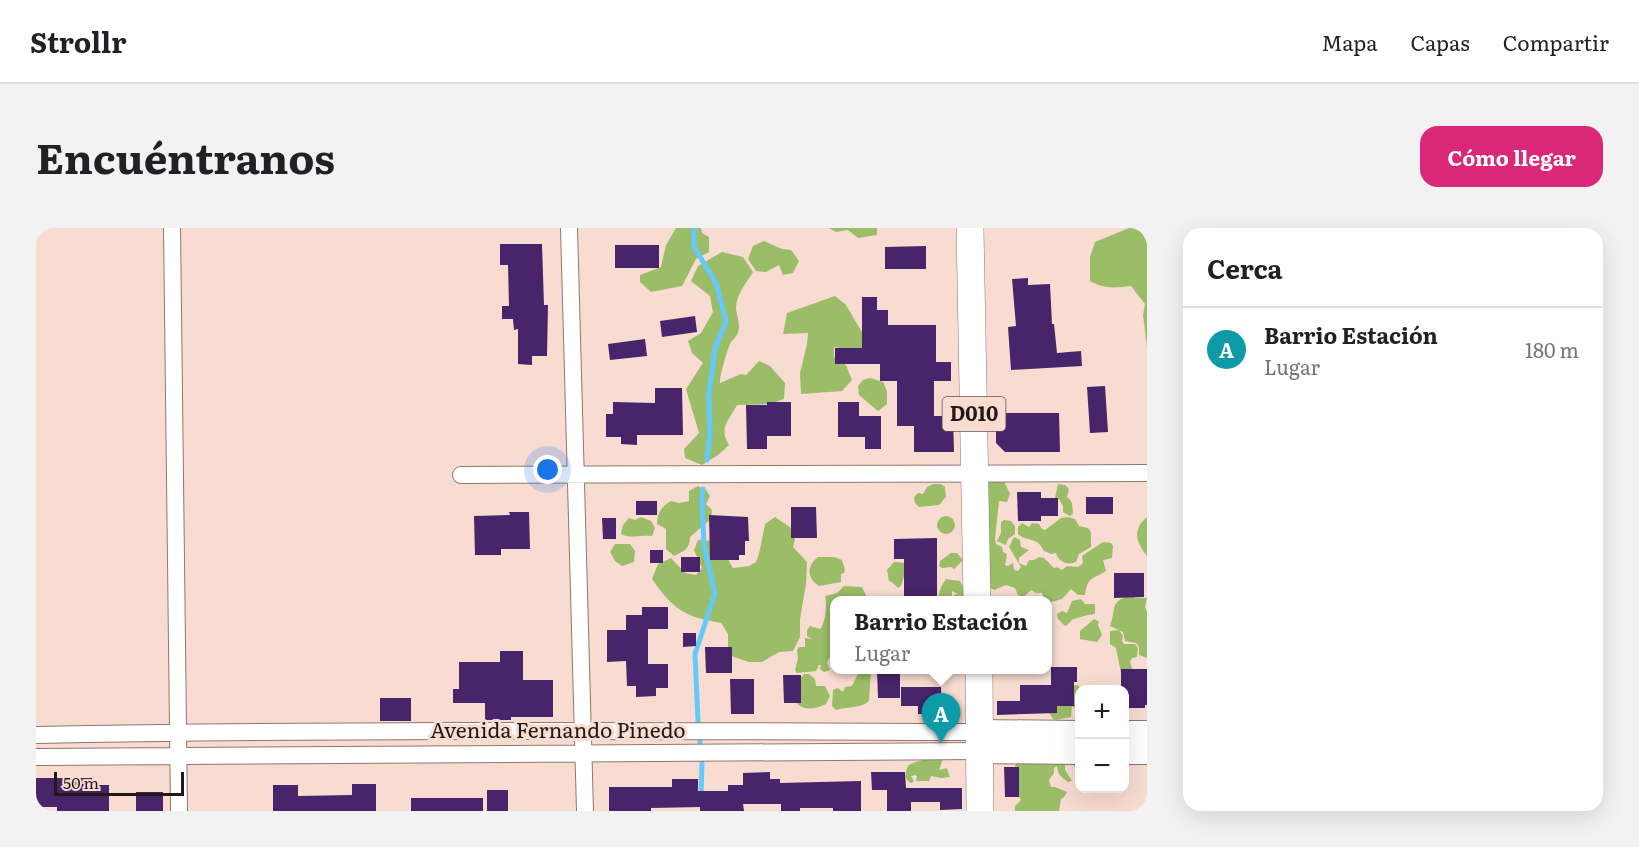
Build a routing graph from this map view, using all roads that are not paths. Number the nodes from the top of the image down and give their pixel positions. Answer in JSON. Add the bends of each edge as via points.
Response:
{"nodes":[{"id":1,"x":172,"y":228,"type":"edge"},
{"id":2,"x":569,"y":228,"type":"edge"},
{"id":3,"x":970,"y":228,"type":"edge"},
{"id":4,"x":1147,"y":472,"type":"edge"},
{"id":5,"x":975,"y":473,"type":"junction"},
{"id":6,"x":461,"y":475,"type":"dead end"},
{"id":7,"x":576,"y":475,"type":"junction"},
{"id":8,"x":977,"y":596,"type":"edge"},
{"id":9,"x":979,"y":674,"type":"edge"},
{"id":10,"x":583,"y":730,"type":"junction"},
{"id":11,"x":179,"y":732,"type":"junction"},
{"id":12,"x":1075,"y":733,"type":"edge"},
{"id":13,"x":1129,"y":733,"type":"edge"},
{"id":14,"x":1147,"y":733,"type":"edge"},
{"id":15,"x":36,"y":735,"type":"edge"},
{"id":16,"x":980,"y":742,"type":"junction"},
{"id":17,"x":1075,"y":752,"type":"edge"},
{"id":18,"x":1129,"y":752,"type":"edge"},
{"id":19,"x":1147,"y":752,"type":"edge"},
{"id":20,"x":584,"y":754,"type":"junction"},
{"id":21,"x":36,"y":757,"type":"edge"},
{"id":22,"x":180,"y":757,"type":"junction"},
{"id":23,"x":179,"y":811,"type":"edge"},
{"id":24,"x":585,"y":811,"type":"edge"},
{"id":25,"x":980,"y":811,"type":"edge"}],
"edges":[{"from":1,"to":11,"type":"street"},
{"from":2,"to":7,"type":"street"},
{"from":3,"to":5,"type":"main road","number":"D010"},
{"from":4,"to":5,"type":"street"},
{"from":5,"to":7,"type":"street"},
{"from":5,"to":8,"type":"main road","number":"D010"},
{"from":6,"to":7,"type":"street"},
{"from":7,"to":10,"type":"street"},
{"from":9,"to":16,"type":"main road"},
{"from":10,"to":11,"type":"street","name":"Avenida Fernando Pinedo"},
{"from":10,"to":16,"type":"street","name":"Avenida Fernando Pinedo"},
{"from":10,"to":20,"type":"street"},
{"from":11,"to":15,"type":"street","name":"Avenida Fernando Pinedo"},
{"from":11,"to":22,"type":"street"},
{"from":12,"to":16,"type":"street","name":"Avenida Fernando Pinedo"},
{"from":13,"to":14,"type":"street"},
{"from":16,"to":17,"type":"street","name":"Avenida Fernando Pinedo"},
{"from":16,"to":20,"type":"street","name":"Avenida Fernando Pinedo"},
{"from":16,"to":25,"type":"main road"},
{"from":18,"to":19,"type":"street"},
{"from":20,"to":22,"type":"street","name":"Avenida Fernando Pinedo"},
{"from":20,"to":24,"type":"street"},
{"from":21,"to":22,"type":"street","name":"Avenida Fernando Pinedo"},
{"from":22,"to":23,"type":"street"}]}
